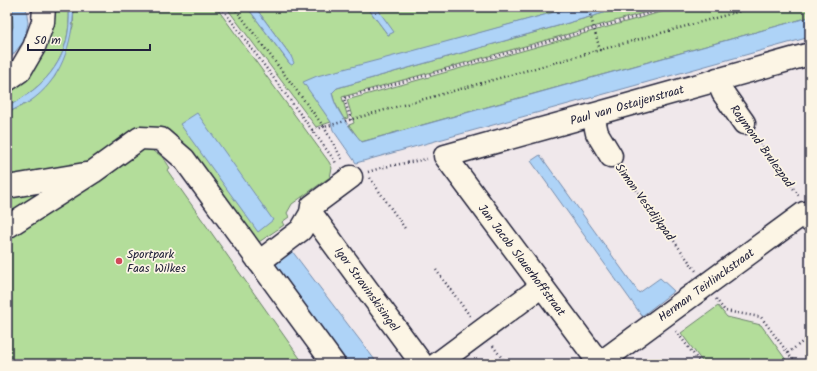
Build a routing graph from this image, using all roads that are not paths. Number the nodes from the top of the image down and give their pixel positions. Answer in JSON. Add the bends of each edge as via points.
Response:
{"nodes":[{"id":1,"x":44,"y":7,"type":"edge"},
{"id":2,"x":810,"y":54,"type":"edge"},
{"id":3,"x":717,"y":79,"type":"junction"},
{"id":4,"x":7,"y":80,"type":"edge"},
{"id":5,"x":593,"y":115,"type":"junction"},
{"id":6,"x":744,"y":123,"type":"road end"},
{"id":7,"x":445,"y":156,"type":"joint"},
{"id":8,"x":611,"y":156,"type":"road end"},
{"id":9,"x":93,"y":172,"type":"junction"},
{"id":10,"x":351,"y":177,"type":"road end"},
{"id":11,"x":7,"y":187,"type":"edge"},
{"id":12,"x":311,"y":213,"type":"junction"},
{"id":13,"x":807,"y":217,"type":"edge"},
{"id":14,"x":7,"y":228,"type":"edge"},
{"id":15,"x":259,"y":262,"type":"junction"},
{"id":16,"x":542,"y":286,"type":"junction"},
{"id":17,"x":334,"y":364,"type":"edge"},
{"id":18,"x":422,"y":364,"type":"edge"},
{"id":19,"x":437,"y":364,"type":"edge"},
{"id":20,"x":600,"y":364,"type":"edge"}],
"edges":[{"from":1,"to":4,"type":"street","via":[[43,22],[34,47],[20,71]]},
{"from":2,"to":3,"type":"street","name":"Paul van Ostaijenstraat"},
{"from":3,"to":5,"type":"street","name":"Paul van Ostaijenstraat"},
{"from":3,"to":6,"type":"street","name":"Raymond Brulezpad","via":[[723,93]]},
{"from":5,"to":7,"type":"street","name":"Paul van Ostaijenstraat"},
{"from":5,"to":8,"type":"street","name":"Simon Vestdijkpad","via":[[597,133]]},
{"from":7,"to":16,"type":"street","name":"Jan Jacob Slauerhoffstraat"},
{"from":9,"to":11,"type":"street"},
{"from":9,"to":14,"type":"street"},
{"from":9,"to":15,"type":"street","via":[[140,138],[162,139],[184,160]]},
{"from":10,"to":12,"type":"street","via":[[312,206]]},
{"from":12,"to":15,"type":"street","via":[[301,230]]},
{"from":12,"to":18,"type":"street","name":"Igor Stravinskisingel"},
{"from":13,"to":20,"type":"street","name":"Herman Teirlinckstraat","via":[[706,285]]},
{"from":15,"to":17,"type":"street"},
{"from":16,"to":19,"type":"street"},
{"from":16,"to":20,"type":"street","name":"Jan Jacob Slauerhoffstraat"}]}
